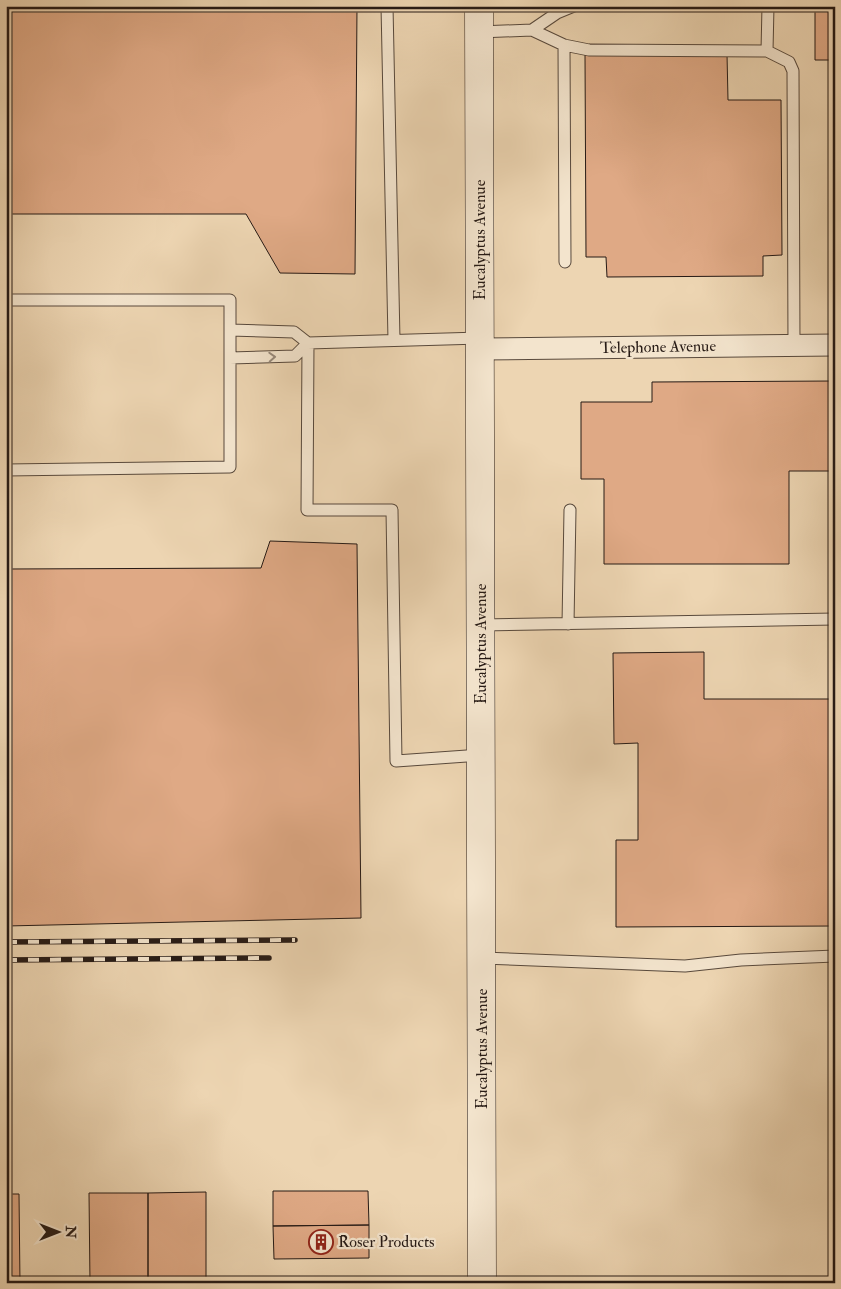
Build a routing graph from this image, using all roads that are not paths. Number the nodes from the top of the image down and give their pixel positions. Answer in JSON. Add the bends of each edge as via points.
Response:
{"nodes":[{"id":1,"x":387,"y":6,"type":"edge"},
{"id":2,"x":574,"y":6,"type":"edge"},
{"id":3,"x":768,"y":6,"type":"edge"},
{"id":4,"x":557,"y":10,"type":"edge"},
{"id":5,"x":479,"y":19,"type":"edge"},
{"id":6,"x":532,"y":30,"type":"junction"},
{"id":7,"x":564,"y":45,"type":"junction"},
{"id":8,"x":767,"y":51,"type":"junction"},
{"id":9,"x":565,"y":262,"type":"dead end"},
{"id":10,"x":6,"y":300,"type":"edge"},
{"id":11,"x":230,"y":330,"type":"junction"},
{"id":12,"x":394,"y":340,"type":"junction"},
{"id":13,"x":308,"y":343,"type":"junction"},
{"id":14,"x":480,"y":343,"type":"junction"},
{"id":15,"x":835,"y":345,"type":"edge"},
{"id":16,"x":794,"y":346,"type":"junction"},
{"id":17,"x":230,"y":358,"type":"junction"},
{"id":18,"x":6,"y":470,"type":"edge"},
{"id":19,"x":570,"y":510,"type":"dead end"},
{"id":20,"x":835,"y":619,"type":"edge"},
{"id":21,"x":568,"y":624,"type":"junction"},
{"id":22,"x":481,"y":625,"type":"junction"},
{"id":23,"x":481,"y":755,"type":"junction"},
{"id":24,"x":835,"y":956,"type":"edge"},
{"id":25,"x":482,"y":958,"type":"junction"},
{"id":26,"x":482,"y":1283,"type":"edge"}],
"edges":[{"from":1,"to":12,"type":"lane"},
{"from":2,"to":4,"type":"lane"},
{"from":3,"to":8,"type":"lane"},
{"from":4,"to":6,"type":"lane"},
{"from":5,"to":6,"type":"lane"},
{"from":5,"to":14,"type":"street","name":"Eucalyptus Avenue"},
{"from":6,"to":7,"type":"lane"},
{"from":7,"to":8,"type":"lane","via":[[589,50]]},
{"from":7,"to":9,"type":"lane"},
{"from":8,"to":16,"type":"lane","via":[[789,62],[793,71]]},
{"from":10,"to":11,"type":"lane","via":[[230,300]]},
{"from":11,"to":13,"type":"lane","via":[[294,332]]},
{"from":11,"to":17,"type":"lane"},
{"from":12,"to":13,"type":"lane"},
{"from":12,"to":14,"type":"lane"},
{"from":17,"to":13,"type":"lane","one_way":true,"via":[[295,356]]},
{"from":13,"to":23,"type":"lane","via":[[306,510],[392,510],[396,760]]},
{"from":14,"to":16,"type":"street","name":"Telephone Avenue"},
{"from":14,"to":22,"type":"street","name":"Eucalyptus Avenue"},
{"from":15,"to":16,"type":"street","name":"Telephone Avenue"},
{"from":17,"to":18,"type":"lane","via":[[230,467]]},
{"from":19,"to":21,"type":"lane"},
{"from":20,"to":21,"type":"lane"},
{"from":21,"to":22,"type":"lane"},
{"from":22,"to":23,"type":"street","name":"Eucalyptus Avenue"},
{"from":23,"to":25,"type":"street","name":"Eucalyptus Avenue"},
{"from":24,"to":25,"type":"lane","via":[[685,966]]},
{"from":25,"to":26,"type":"street","name":"Eucalyptus Avenue"}]}
